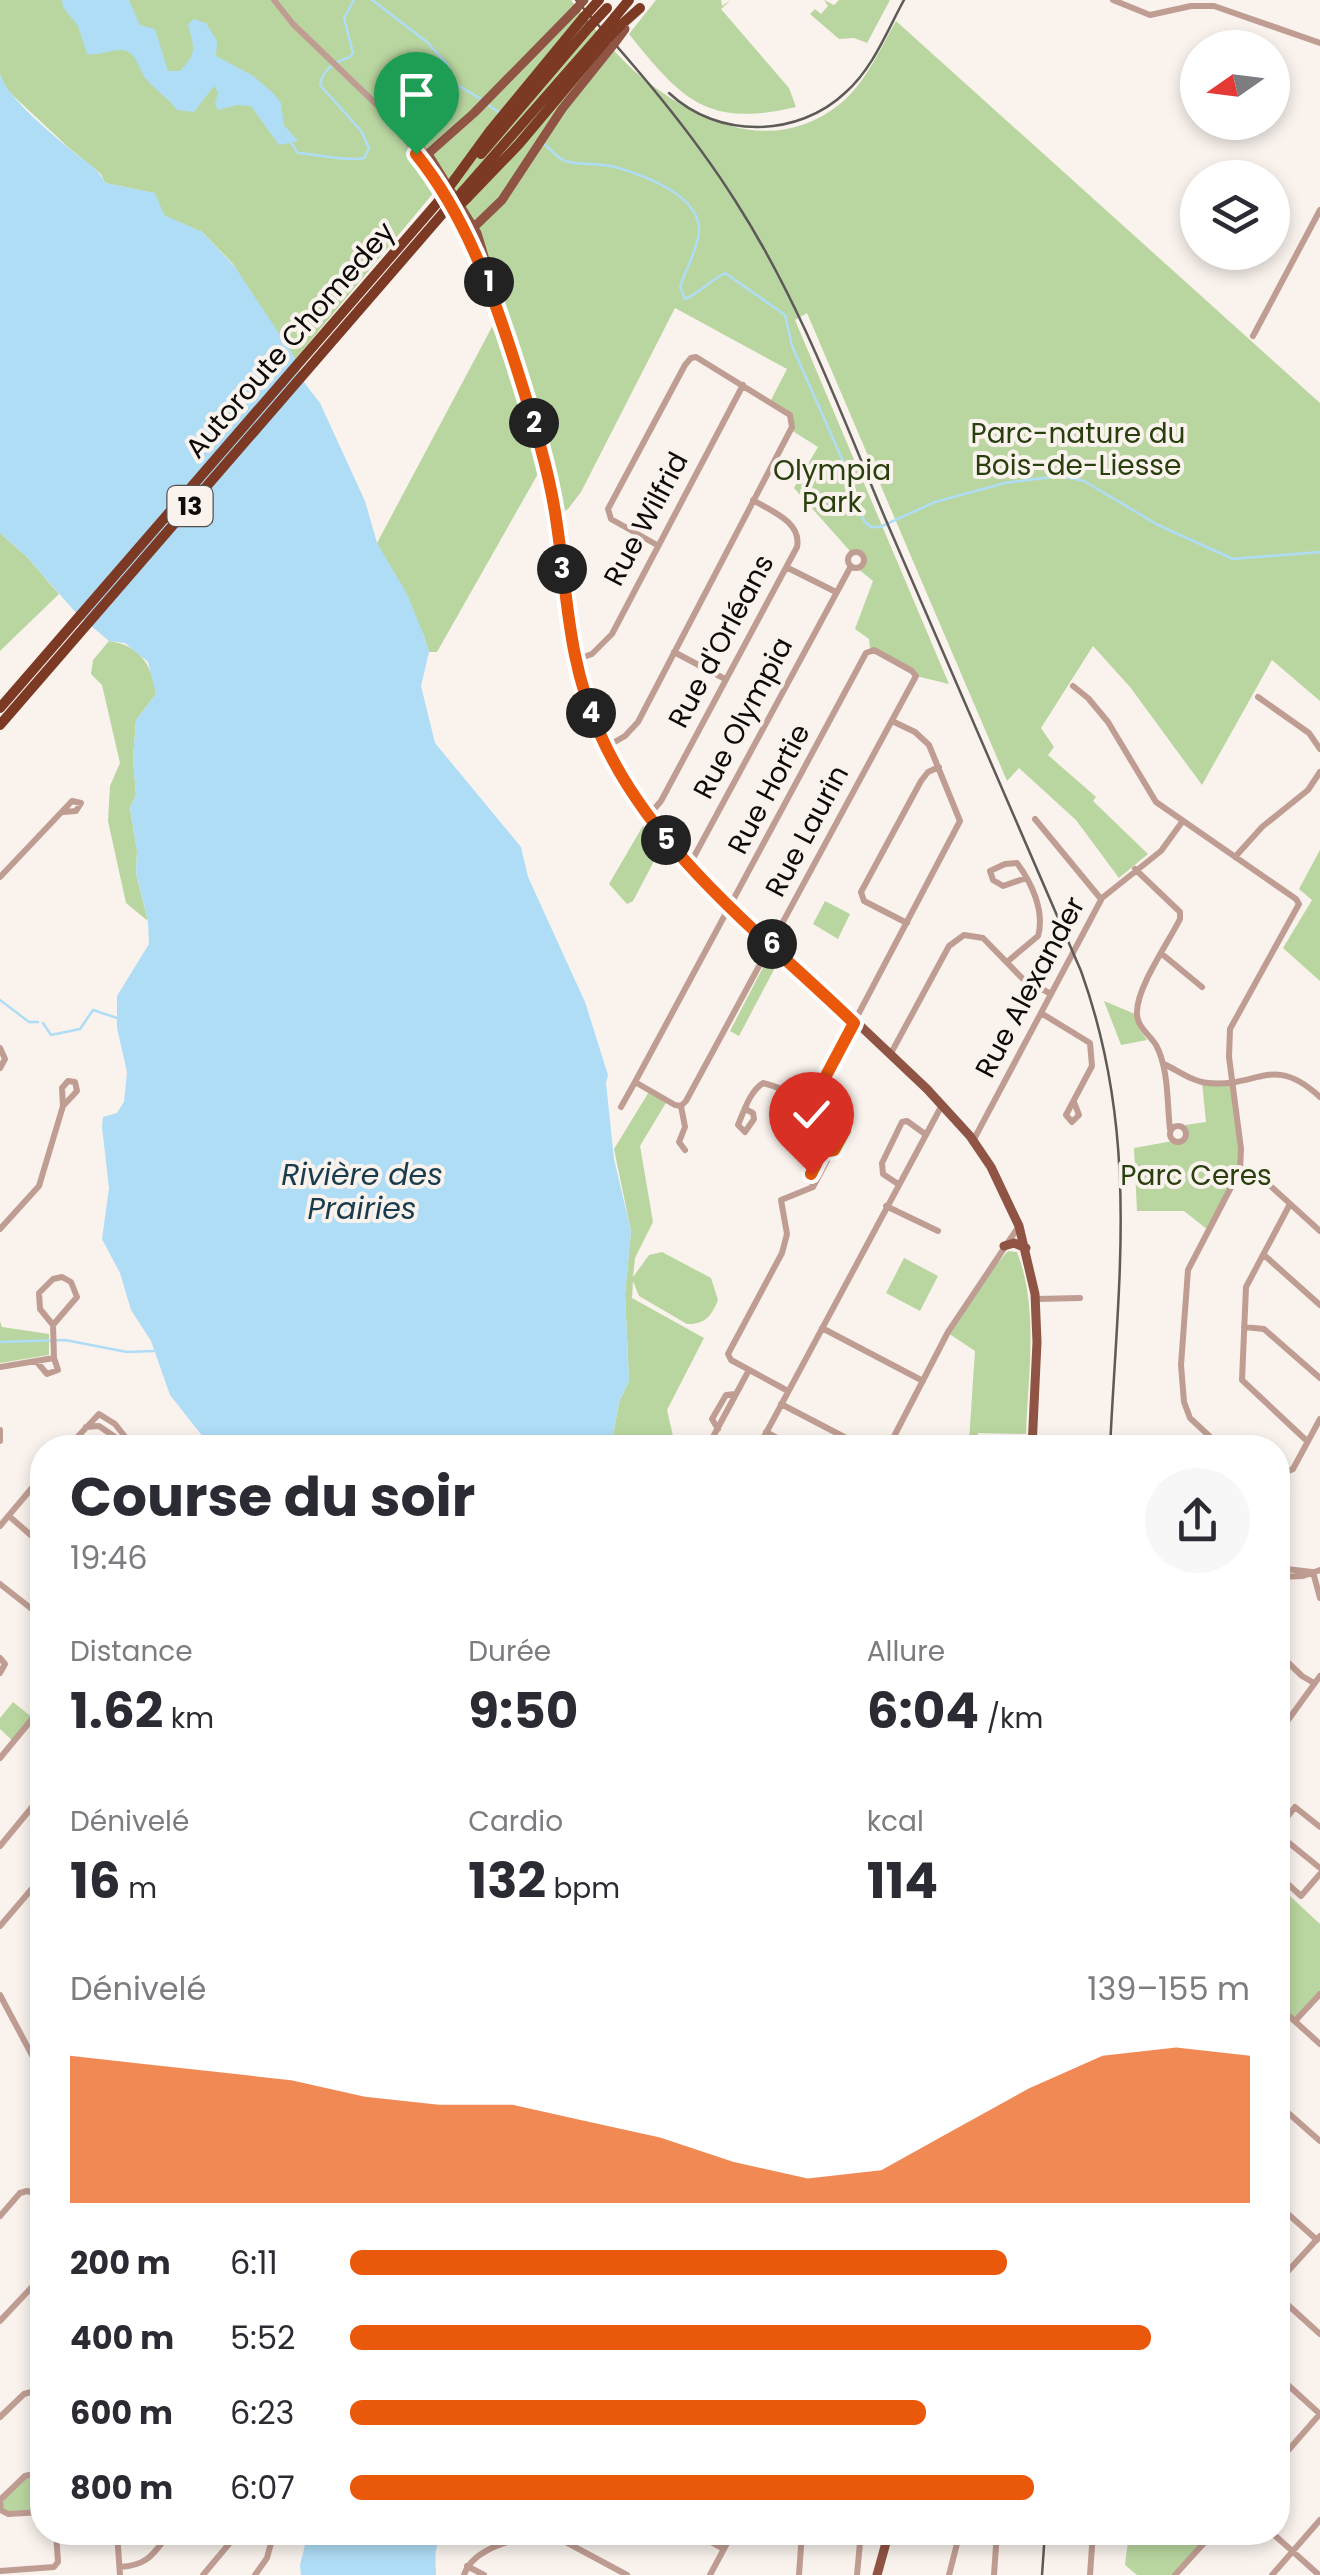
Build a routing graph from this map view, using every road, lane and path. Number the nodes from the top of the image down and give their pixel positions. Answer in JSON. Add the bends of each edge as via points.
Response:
{"nodes":[{"id":1,"x":274,"y":0,"type":"edge"},
{"id":2,"x":584,"y":0,"type":"edge"},
{"id":3,"x":629,"y":0,"type":"edge"},
{"id":4,"x":1113,"y":0,"type":"edge"},
{"id":5,"x":643,"y":4,"type":"edge"},
{"id":6,"x":613,"y":13,"type":"edge"},
{"id":7,"x":594,"y":30,"type":"junction"},
{"id":8,"x":1320,"y":43,"type":"edge"},
{"id":9,"x":535,"y":109,"type":"junction"},
{"id":10,"x":501,"y":140,"type":"junction"},
{"id":11,"x":425,"y":157,"type":"junction"},
{"id":12,"x":461,"y":187,"type":"junction"},
{"id":13,"x":441,"y":208,"type":"junction"},
{"id":14,"x":1320,"y":210,"type":"edge"},
{"id":15,"x":470,"y":230,"type":"junction"},
{"id":16,"x":1252,"y":336,"type":"dead end"},
{"id":17,"x":312,"y":358,"type":"junction"},
{"id":18,"x":743,"y":385,"type":"junction"},
{"id":19,"x":753,"y":500,"type":"junction"},
{"id":20,"x":657,"y":545,"type":"junction"},
{"id":21,"x":851,"y":566,"type":"dead end"},
{"id":22,"x":787,"y":568,"type":"junction"},
{"id":23,"x":836,"y":592,"type":"junction"},
{"id":24,"x":61,"y":647,"type":"junction"},
{"id":25,"x":870,"y":650,"type":"joint"},
{"id":26,"x":674,"y":652,"type":"junction"},
{"id":27,"x":574,"y":660,"type":"junction"},
{"id":28,"x":725,"y":680,"type":"junction"},
{"id":29,"x":1072,"y":686,"type":"dead end"},
{"id":30,"x":1258,"y":696,"type":"dead end"},
{"id":31,"x":0,"y":708,"type":"edge"},
{"id":32,"x":892,"y":721,"type":"junction"},
{"id":33,"x":0,"y":725,"type":"edge"},
{"id":34,"x":606,"y":747,"type":"junction"},
{"id":35,"x":1320,"y":749,"type":"edge"},
{"id":36,"x":939,"y":766,"type":"junction"},
{"id":37,"x":1320,"y":772,"type":"edge"},
{"id":38,"x":63,"y":812,"type":"dead end"},
{"id":39,"x":648,"y":816,"type":"junction"},
{"id":40,"x":1035,"y":819,"type":"dead end"},
{"id":41,"x":1182,"y":822,"type":"junction"},
{"id":42,"x":1234,"y":857,"type":"junction"},
{"id":43,"x":690,"y":865,"type":"junction"},
{"id":44,"x":1135,"y":870,"type":"junction"},
{"id":45,"x":0,"y":876,"type":"edge"},
{"id":46,"x":1026,"y":878,"type":"junction"},
{"id":47,"x":1101,"y":900,"type":"junction"},
{"id":48,"x":732,"y":906,"type":"junction"},
{"id":49,"x":907,"y":923,"type":"junction"},
{"id":50,"x":772,"y":944,"type":"junction"},
{"id":51,"x":1162,"y":954,"type":"junction"},
{"id":52,"x":1007,"y":962,"type":"junction"},
{"id":53,"x":1202,"y":988,"type":"dead end"},
{"id":54,"x":1051,"y":994,"type":"junction"},
{"id":55,"x":1041,"y":1013,"type":"junction"},
{"id":56,"x":854,"y":1023,"type":"junction"},
{"id":57,"x":0,"y":1048,"type":"edge"},
{"id":58,"x":890,"y":1055,"type":"junction"},
{"id":59,"x":1163,"y":1063,"type":"junction"},
{"id":60,"x":0,"y":1068,"type":"edge"},
{"id":61,"x":1232,"y":1081,"type":"junction"},
{"id":62,"x":635,"y":1082,"type":"junction"},
{"id":63,"x":1320,"y":1097,"type":"edge"},
{"id":64,"x":1074,"y":1102,"type":"dead end"},
{"id":65,"x":811,"y":1104,"type":"junction"},
{"id":66,"x":942,"y":1105,"type":"junction"},
{"id":67,"x":63,"y":1106,"type":"dead end"},
{"id":68,"x":681,"y":1106,"type":"junction"},
{"id":69,"x":621,"y":1107,"type":"dead end"},
{"id":70,"x":745,"y":1109,"type":"dead end"},
{"id":71,"x":1170,"y":1130,"type":"dead end"},
{"id":72,"x":925,"y":1134,"type":"junction"},
{"id":73,"x":973,"y":1141,"type":"junction"},
{"id":74,"x":685,"y":1150,"type":"dead end"},
{"id":75,"x":1240,"y":1170,"type":"junction"},
{"id":76,"x":898,"y":1184,"type":"junction"},
{"id":77,"x":1290,"y":1204,"type":"junction"},
{"id":78,"x":886,"y":1206,"type":"junction"},
{"id":79,"x":1019,"y":1226,"type":"junction"},
{"id":80,"x":0,"y":1229,"type":"edge"},
{"id":81,"x":938,"y":1231,"type":"dead end"},
{"id":82,"x":1320,"y":1231,"type":"edge"},
{"id":83,"x":1004,"y":1246,"type":"junction"},
{"id":84,"x":1026,"y":1248,"type":"junction"},
{"id":85,"x":1264,"y":1256,"type":"junction"},
{"id":86,"x":1080,"y":1298,"type":"dead end"},
{"id":87,"x":1036,"y":1299,"type":"junction"},
{"id":88,"x":1320,"y":1305,"type":"edge"},
{"id":89,"x":53,"y":1325,"type":"junction"},
{"id":90,"x":822,"y":1328,"type":"junction"},
{"id":91,"x":1244,"y":1328,"type":"junction"},
{"id":92,"x":54,"y":1358,"type":"junction"},
{"id":93,"x":36,"y":1361,"type":"junction"},
{"id":94,"x":0,"y":1366,"type":"edge"},
{"id":95,"x":749,"y":1370,"type":"junction"},
{"id":96,"x":1320,"y":1378,"type":"edge"},
{"id":97,"x":923,"y":1382,"type":"junction"},
{"id":98,"x":788,"y":1391,"type":"junction"},
{"id":99,"x":781,"y":1404,"type":"junction"},
{"id":100,"x":1320,"y":1419,"type":"edge"},
{"id":101,"x":85,"y":1427,"type":"junction"},
{"id":102,"x":0,"y":1430,"type":"edge"},
{"id":103,"x":766,"y":1432,"type":"junction"},
{"id":104,"x":78,"y":1435,"type":"edge"},
{"id":105,"x":112,"y":1435,"type":"edge"},
{"id":106,"x":121,"y":1435,"type":"edge"},
{"id":107,"x":715,"y":1435,"type":"edge"},
{"id":108,"x":764,"y":1435,"type":"edge"},
{"id":109,"x":771,"y":1435,"type":"edge"},
{"id":110,"x":839,"y":1435,"type":"edge"},
{"id":111,"x":895,"y":1435,"type":"edge"},
{"id":112,"x":1033,"y":1435,"type":"edge"},
{"id":113,"x":1207,"y":1435,"type":"edge"},
{"id":114,"x":0,"y":1441,"type":"edge"},
{"id":115,"x":1307,"y":1441,"type":"junction"},
{"id":116,"x":1290,"y":1470,"type":"edge"},
{"id":117,"x":30,"y":1490,"type":"edge"},
{"id":118,"x":8,"y":1516,"type":"junction"},
{"id":119,"x":0,"y":1526,"type":"edge"},
{"id":120,"x":30,"y":1535,"type":"edge"},
{"id":121,"x":1290,"y":1569,"type":"edge"},
{"id":122,"x":1316,"y":1571,"type":"edge"},
{"id":123,"x":1290,"y":1575,"type":"edge"},
{"id":124,"x":0,"y":1584,"type":"edge"},
{"id":125,"x":1320,"y":1598,"type":"edge"},
{"id":126,"x":30,"y":1608,"type":"edge"},
{"id":127,"x":0,"y":1658,"type":"edge"},
{"id":128,"x":1290,"y":1664,"type":"edge"},
{"id":129,"x":0,"y":1673,"type":"edge"},
{"id":130,"x":1317,"y":1679,"type":"edge"},
{"id":131,"x":1290,"y":1717,"type":"edge"},
{"id":132,"x":30,"y":1722,"type":"edge"},
{"id":133,"x":0,"y":1758,"type":"edge"},
{"id":134,"x":30,"y":1808,"type":"edge"},
{"id":135,"x":1290,"y":1814,"type":"edge"},
{"id":136,"x":1320,"y":1828,"type":"edge"},
{"id":137,"x":3,"y":1836,"type":"edge"},
{"id":138,"x":1290,"y":1842,"type":"edge"},
{"id":139,"x":0,"y":1846,"type":"edge"},
{"id":140,"x":1320,"y":1871,"type":"edge"},
{"id":141,"x":1290,"y":1886,"type":"edge"},
{"id":142,"x":30,"y":1891,"type":"edge"},
{"id":143,"x":0,"y":1926,"type":"edge"},
{"id":144,"x":1320,"y":1994,"type":"edge"},
{"id":145,"x":0,"y":1995,"type":"edge"},
{"id":146,"x":1290,"y":2017,"type":"edge"},
{"id":147,"x":1295,"y":2021,"type":"junction"},
{"id":148,"x":1320,"y":2044,"type":"edge"},
{"id":149,"x":30,"y":2051,"type":"edge"},
{"id":150,"x":1290,"y":2115,"type":"edge"},
{"id":151,"x":1320,"y":2141,"type":"edge"},
{"id":152,"x":30,"y":2192,"type":"edge"},
{"id":153,"x":1290,"y":2215,"type":"edge"},
{"id":154,"x":0,"y":2216,"type":"edge"},
{"id":155,"x":1318,"y":2238,"type":"edge"},
{"id":156,"x":1290,"y":2269,"type":"edge"},
{"id":157,"x":30,"y":2289,"type":"edge"},
{"id":158,"x":1290,"y":2307,"type":"edge"},
{"id":159,"x":0,"y":2321,"type":"edge"},
{"id":160,"x":1320,"y":2334,"type":"edge"},
{"id":161,"x":1290,"y":2387,"type":"edge"},
{"id":162,"x":30,"y":2392,"type":"edge"},
{"id":163,"x":1320,"y":2414,"type":"edge"},
{"id":164,"x":0,"y":2418,"type":"edge"},
{"id":165,"x":1290,"y":2447,"type":"edge"},
{"id":166,"x":30,"y":2475,"type":"edge"},
{"id":167,"x":30,"y":2513,"type":"edge"},
{"id":168,"x":1320,"y":2520,"type":"edge"},
{"id":169,"x":57,"y":2545,"type":"edge"},
{"id":170,"x":118,"y":2545,"type":"edge"},
{"id":171,"x":160,"y":2545,"type":"edge"},
{"id":172,"x":228,"y":2545,"type":"edge"},
{"id":173,"x":270,"y":2545,"type":"edge"},
{"id":174,"x":503,"y":2545,"type":"edge"},
{"id":175,"x":572,"y":2545,"type":"edge"},
{"id":176,"x":716,"y":2545,"type":"edge"},
{"id":177,"x":726,"y":2545,"type":"edge"},
{"id":178,"x":801,"y":2545,"type":"edge"},
{"id":179,"x":860,"y":2545,"type":"edge"},
{"id":180,"x":885,"y":2545,"type":"edge"},
{"id":181,"x":957,"y":2545,"type":"edge"},
{"id":182,"x":996,"y":2545,"type":"edge"},
{"id":183,"x":1092,"y":2545,"type":"edge"},
{"id":184,"x":1202,"y":2545,"type":"edge"},
{"id":185,"x":1285,"y":2545,"type":"edge"},
{"id":186,"x":724,"y":2549,"type":"junction"},
{"id":187,"x":1292,"y":2552,"type":"junction"},
{"id":188,"x":467,"y":2566,"type":"junction"},
{"id":189,"x":0,"y":2571,"type":"edge"},
{"id":190,"x":120,"y":2571,"type":"edge"},
{"id":191,"x":203,"y":2575,"type":"edge"},
{"id":192,"x":255,"y":2575,"type":"edge"},
{"id":193,"x":464,"y":2575,"type":"edge"},
{"id":194,"x":484,"y":2575,"type":"edge"},
{"id":195,"x":628,"y":2575,"type":"edge"},
{"id":196,"x":710,"y":2575,"type":"edge"},
{"id":197,"x":799,"y":2575,"type":"edge"},
{"id":198,"x":857,"y":2575,"type":"edge"},
{"id":199,"x":877,"y":2575,"type":"edge"},
{"id":200,"x":949,"y":2575,"type":"edge"},
{"id":201,"x":994,"y":2575,"type":"edge"},
{"id":202,"x":1090,"y":2575,"type":"edge"},
{"id":203,"x":1175,"y":2575,"type":"edge"},
{"id":204,"x":1272,"y":2575,"type":"edge"},
{"id":205,"x":1318,"y":2575,"type":"edge"}],
"edges":[{"from":1,"to":11,"type":"street"},
{"from":2,"to":7,"type":"main road","bridge":true},
{"from":3,"to":6,"type":"highway","name":"Autoroute Chomedey","number":"13"},
{"from":4,"to":8,"type":"street","via":[[1150,15],[1214,6]]},
{"from":5,"to":6,"type":"highway"},
{"from":6,"to":7,"type":"highway","bridge":true},
{"from":6,"to":7,"type":"highway","name":"Autoroute Chomedey","number":"13","bridge":true},
{"from":6,"to":7,"type":"main road","bridge":true},
{"from":7,"to":9,"type":"highway"},
{"from":7,"to":9,"type":"highway","name":"Autoroute Chomedey","number":"13"},
{"from":7,"to":9,"type":"main road"},
{"from":7,"to":11,"type":"main road","via":[[496,90]]},
{"from":9,"to":10,"type":"highway","name":"Autoroute Chomedey","number":"13"},
{"from":9,"to":10,"type":"highway"},
{"from":9,"to":15,"type":"main road","via":[[529,158],[502,200]]},
{"from":10,"to":12,"type":"highway","name":"Autoroute Chomedey","number":"13"},
{"from":10,"to":12,"type":"highway"},
{"from":11,"to":15,"type":"main road"},
{"from":12,"to":13,"type":"highway","name":"Autoroute Chomedey","number":"13","bridge":true},
{"from":13,"to":17,"type":"highway","name":"Autoroute Chomedey","number":"13"},
{"from":13,"to":17,"type":"highway","name":"Autoroute Chomedey","number":"13"},
{"from":14,"to":16,"type":"street"},
{"from":15,"to":27,"type":"main road","via":[[549,478]]},
{"from":17,"to":24,"type":"highway","name":"Autoroute Chomedey","number":"13"},
{"from":18,"to":19,"type":"street","via":[[793,420]]},
{"from":18,"to":20,"type":"street","name":"Rue Wilfrid"},
{"from":18,"to":20,"type":"street","via":[[691,358],[608,509],[611,519]]},
{"from":19,"to":22,"type":"street","name":"Rue d'Orléans","via":[[796,532]]},
{"from":19,"to":26,"type":"street"},
{"from":20,"to":27,"type":"street","name":"Rue Wilfrid","via":[[607,641]]},
{"from":21,"to":23,"type":"street","name":"Rue Olympia"},
{"from":22,"to":23,"type":"street"},
{"from":22,"to":28,"type":"street","name":"Rue d'Orléans"},
{"from":23,"to":43,"type":"street","name":"Rue Olympia"},
{"from":24,"to":31,"type":"highway","name":"Autoroute Chomedey","number":"13"},
{"from":24,"to":33,"type":"highway","name":"Autoroute Chomedey","number":"13"},
{"from":25,"to":32,"type":"street","name":"Rue Laurin","via":[[916,676]]},
{"from":25,"to":48,"type":"street","name":"Rue Hortie"},
{"from":26,"to":28,"type":"street"},
{"from":26,"to":34,"type":"street","via":[[635,726]]},
{"from":27,"to":34,"type":"main road"},
{"from":28,"to":39,"type":"street","name":"Rue d'Orléans"},
{"from":29,"to":41,"type":"street","via":[[1108,722],[1156,802]]},
{"from":30,"to":35,"type":"street","via":[[1309,733]]},
{"from":32,"to":36,"type":"street","via":[[922,738]]},
{"from":32,"to":50,"type":"street","name":"Rue Laurin"},
{"from":34,"to":39,"type":"main road"},
{"from":36,"to":49,"type":"street","via":[[960,821]]},
{"from":36,"to":49,"type":"street","via":[[921,781],[861,892],[864,901]]},
{"from":37,"to":42,"type":"street"},
{"from":38,"to":45,"type":"street"},
{"from":39,"to":43,"type":"main road"},
{"from":40,"to":47,"type":"street"},
{"from":41,"to":42,"type":"street"},
{"from":41,"to":44,"type":"street","name":"Rue Alexander","via":[[1161,851]]},
{"from":42,"to":61,"type":"street","via":[[1299,904],[1230,1029]]},
{"from":43,"to":48,"type":"main road"},
{"from":44,"to":47,"type":"street","name":"Rue Alexander"},
{"from":44,"to":51,"type":"street","via":[[1180,912]]},
{"from":46,"to":46,"type":"street","via":[[1014,862],[990,874],[1003,886]]},
{"from":46,"to":52,"type":"street","via":[[1042,923],[1038,936]]},
{"from":47,"to":54,"type":"street","name":"Rue Alexander"},
{"from":48,"to":50,"type":"main road"},
{"from":48,"to":62,"type":"street","name":"Rue Hortie"},
{"from":49,"to":56,"type":"street"},
{"from":50,"to":56,"type":"main road"},
{"from":50,"to":68,"type":"street","name":"Rue Laurin"},
{"from":51,"to":53,"type":"street"},
{"from":51,"to":59,"type":"street","via":[[1136,1010]]},
{"from":52,"to":54,"type":"street"},
{"from":52,"to":58,"type":"street","via":[[983,938],[955,940]]},
{"from":54,"to":55,"type":"street","name":"Rue Alexander"},
{"from":55,"to":64,"type":"street","via":[[1090,1042],[1092,1066]]},
{"from":55,"to":73,"type":"street","name":"Rue Alexander"},
{"from":56,"to":58,"type":"main road"},
{"from":56,"to":65,"type":"street"},
{"from":57,"to":60,"type":"street"},
{"from":58,"to":66,"type":"main road"},
{"from":59,"to":61,"type":"street","via":[[1202,1082]]},
{"from":59,"to":71,"type":"street"},
{"from":61,"to":63,"type":"street","via":[[1281,1074]]},
{"from":61,"to":75,"type":"street"},
{"from":62,"to":68,"type":"street"},
{"from":62,"to":69,"type":"street","name":"Rue Hortie"},
{"from":65,"to":70,"type":"street","via":[[763,1083]]},
{"from":65,"to":95,"type":"street","via":[[843,1122],[845,1130],[834,1150],[822,1152],[811,1174],[814,1187],[781,1200],[787,1234],[782,1253],[728,1354]]},
{"from":66,"to":72,"type":"street"},
{"from":66,"to":73,"type":"main road"},
{"from":67,"to":80,"type":"street","via":[[39,1186]]},
{"from":68,"to":74,"type":"street"},
{"from":72,"to":76,"type":"street"},
{"from":72,"to":76,"type":"street","via":[[902,1122],[882,1163],[883,1174]]},
{"from":73,"to":79,"type":"main road"},
{"from":75,"to":77,"type":"street","via":[[1264,1180]]},
{"from":75,"to":113,"type":"street","via":[[1194,1257],[1185,1302],[1181,1384],[1190,1418]]},
{"from":76,"to":78,"type":"street"},
{"from":77,"to":82,"type":"street"},
{"from":77,"to":85,"type":"street"},
{"from":78,"to":81,"type":"street"},
{"from":78,"to":90,"type":"street"},
{"from":79,"to":83,"type":"street"},
{"from":79,"to":84,"type":"main road"},
{"from":83,"to":84,"type":"main road"},
{"from":83,"to":97,"type":"street"},
{"from":84,"to":87,"type":"main road"},
{"from":85,"to":88,"type":"street"},
{"from":85,"to":91,"type":"street","via":[[1246,1288]]},
{"from":86,"to":87,"type":"street"},
{"from":87,"to":112,"type":"main road"},
{"from":89,"to":89,"type":"street","via":[[77,1298],[62,1277],[39,1293],[40,1310]]},
{"from":89,"to":92,"type":"street"},
{"from":90,"to":97,"type":"street"},
{"from":90,"to":98,"type":"street"},
{"from":91,"to":96,"type":"street","via":[[1264,1329]]},
{"from":91,"to":115,"type":"street","via":[[1242,1380]]},
{"from":92,"to":93,"type":"street"},
{"from":92,"to":93,"type":"street","via":[[58,1370],[52,1374]]},
{"from":93,"to":94,"type":"street"},
{"from":95,"to":98,"type":"street"},
{"from":95,"to":107,"type":"street","via":[[712,1419]]},
{"from":97,"to":111,"type":"street"},
{"from":98,"to":99,"type":"street"},
{"from":99,"to":103,"type":"street"},
{"from":99,"to":110,"type":"street"},
{"from":100,"to":115,"type":"street"},
{"from":101,"to":104,"type":"street"},
{"from":101,"to":105,"type":"street"},
{"from":101,"to":106,"type":"street","via":[[102,1414]]},
{"from":102,"to":114,"type":"street"},
{"from":103,"to":108,"type":"street"},
{"from":103,"to":109,"type":"street"},
{"from":115,"to":116,"type":"street"},
{"from":117,"to":118,"type":"street"},
{"from":118,"to":119,"type":"street"},
{"from":118,"to":120,"type":"street"},
{"from":121,"to":122,"type":"street"},
{"from":122,"to":123,"type":"street"},
{"from":122,"to":125,"type":"street"},
{"from":124,"to":126,"type":"street"},
{"from":127,"to":129,"type":"street"},
{"from":128,"to":130,"type":"street"},
{"from":130,"to":131,"type":"street"},
{"from":132,"to":133,"type":"street"},
{"from":134,"to":137,"type":"street"},
{"from":135,"to":136,"type":"street","via":[[1295,1807]]},
{"from":137,"to":139,"type":"street"},
{"from":138,"to":140,"type":"street"},
{"from":140,"to":141,"type":"street","via":[[1301,1896]]},
{"from":142,"to":143,"type":"street"},
{"from":144,"to":147,"type":"street"},
{"from":145,"to":149,"type":"street"},
{"from":146,"to":147,"type":"street"},
{"from":147,"to":148,"type":"street"},
{"from":150,"to":151,"type":"street"},
{"from":152,"to":154,"type":"street"},
{"from":153,"to":155,"type":"street"},
{"from":155,"to":156,"type":"street"},
{"from":157,"to":159,"type":"street"},
{"from":158,"to":160,"type":"street"},
{"from":161,"to":163,"type":"street"},
{"from":162,"to":164,"type":"street"},
{"from":163,"to":165,"type":"street"},
{"from":166,"to":167,"type":"street","via":[[0,2500],[8,2514]]},
{"from":168,"to":187,"type":"street"},
{"from":169,"to":189,"type":"street","via":[[54,2567]]},
{"from":170,"to":190,"type":"street"},
{"from":171,"to":190,"type":"street","via":[[148,2560]]},
{"from":172,"to":191,"type":"street"},
{"from":173,"to":192,"type":"street"},
{"from":174,"to":188,"type":"street"},
{"from":175,"to":195,"type":"street"},
{"from":176,"to":186,"type":"street"},
{"from":177,"to":186,"type":"street"},
{"from":178,"to":197,"type":"street"},
{"from":179,"to":198,"type":"street"},
{"from":180,"to":199,"type":"main road"},
{"from":181,"to":200,"type":"street"},
{"from":182,"to":201,"type":"street"},
{"from":183,"to":202,"type":"street"},
{"from":184,"to":203,"type":"street"},
{"from":185,"to":187,"type":"street"},
{"from":186,"to":196,"type":"street"},
{"from":187,"to":204,"type":"street"},
{"from":187,"to":205,"type":"street"},
{"from":188,"to":193,"type":"street"},
{"from":188,"to":194,"type":"street"}]}
